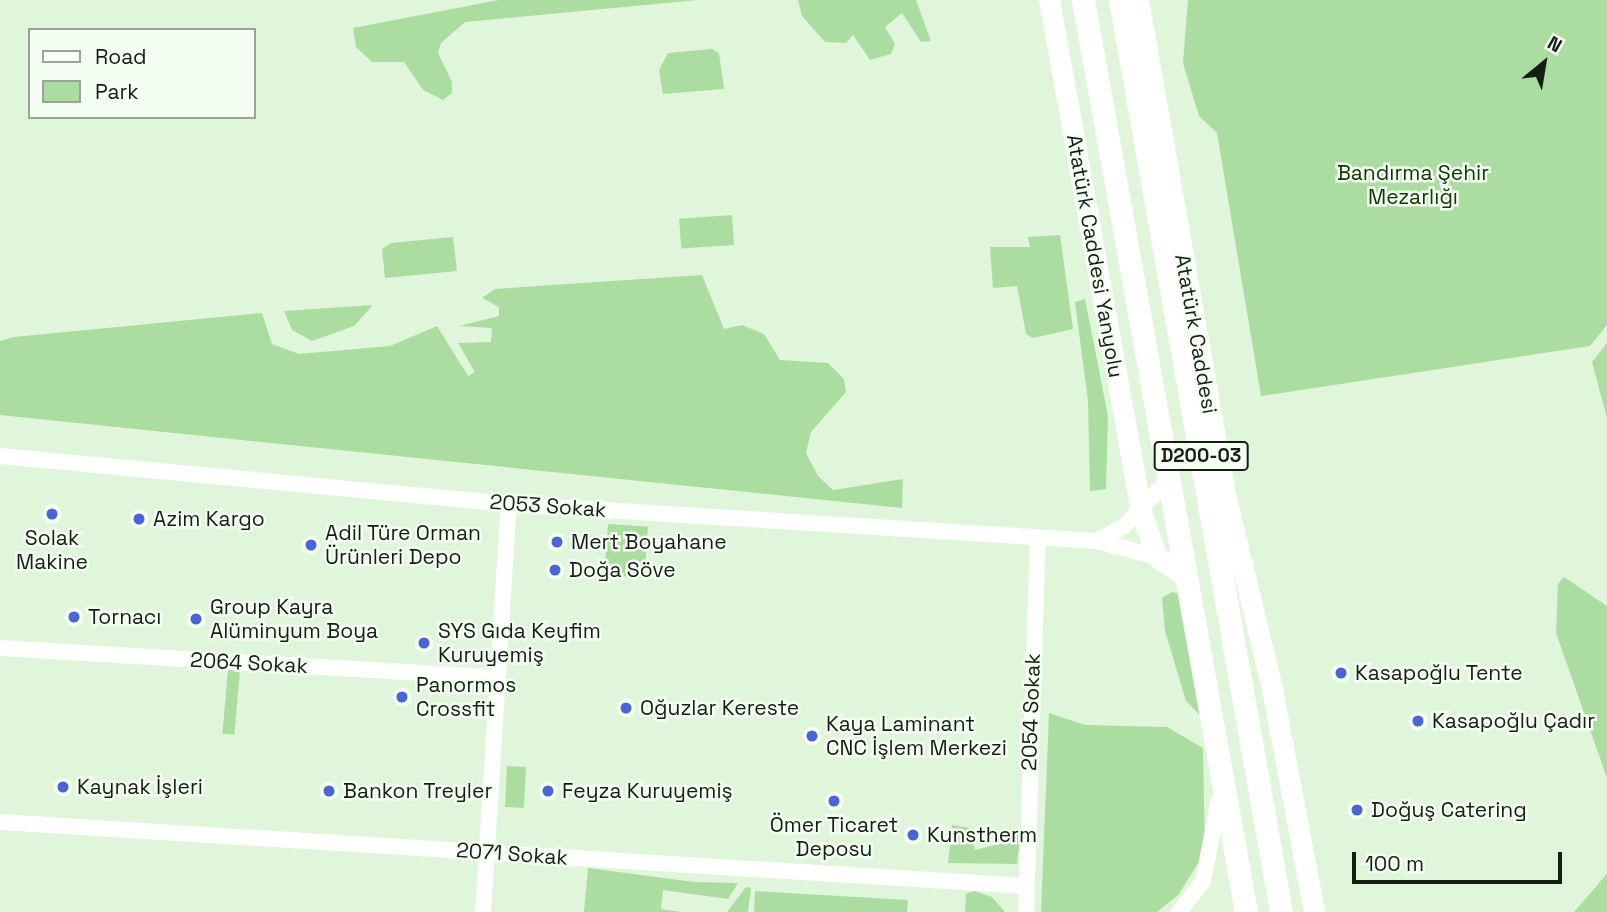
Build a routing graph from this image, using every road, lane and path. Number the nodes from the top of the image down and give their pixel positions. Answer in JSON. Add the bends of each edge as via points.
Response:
{"nodes":[{"id":1,"x":1049,"y":0,"type":"edge"},
{"id":2,"x":1083,"y":0,"type":"edge"},
{"id":3,"x":1120,"y":0,"type":"edge"},
{"id":4,"x":1138,"y":0,"type":"edge"},
{"id":5,"x":0,"y":456,"type":"edge"},
{"id":6,"x":1169,"y":479,"type":"junction"},
{"id":7,"x":509,"y":504,"type":"junction"},
{"id":8,"x":1141,"y":512,"type":"junction"},
{"id":9,"x":1038,"y":538,"type":"junction"},
{"id":10,"x":1097,"y":541,"type":"junction"},
{"id":11,"x":1157,"y":557,"type":"junction"},
{"id":12,"x":1187,"y":578,"type":"junction"},
{"id":13,"x":0,"y":648,"type":"edge"},
{"id":14,"x":498,"y":678,"type":"junction"},
{"id":15,"x":1221,"y":769,"type":"junction"},
{"id":16,"x":0,"y":822,"type":"edge"},
{"id":17,"x":487,"y":852,"type":"junction"},
{"id":18,"x":1025,"y":886,"type":"junction"},
{"id":19,"x":483,"y":912,"type":"edge"},
{"id":20,"x":1021,"y":912,"type":"edge"},
{"id":21,"x":1026,"y":912,"type":"edge"},
{"id":22,"x":1179,"y":912,"type":"edge"},
{"id":23,"x":1246,"y":912,"type":"edge"},
{"id":24,"x":1281,"y":912,"type":"edge"},
{"id":25,"x":1314,"y":912,"type":"edge"}],
"edges":[{"from":1,"to":8,"type":"main road","name":"Atatürk Caddesi Yanyolu"},
{"from":2,"to":6,"type":"highway","number":"D200-03"},
{"from":3,"to":24,"type":"highway","name":"Atatürk Caddesi","number":"D200-03"},
{"from":4,"to":25,"type":"main road","name":"Atatürk Caddesi","via":[[1224,490],[1272,689]]},
{"from":5,"to":7,"type":"street","name":"2053 Sokak"},
{"from":6,"to":8,"type":"street"},
{"from":6,"to":12,"type":"highway","number":"D200-03"},
{"from":7,"to":9,"type":"street","name":"2053 Sokak"},
{"from":7,"to":14,"type":"street"},
{"from":8,"to":10,"type":"street"},
{"from":8,"to":11,"type":"main road","name":"Atatürk Caddesi Yanyolu"},
{"from":9,"to":10,"type":"street","name":"2053 Sokak"},
{"from":9,"to":18,"type":"street","name":"2054 Sokak"},
{"from":10,"to":11,"type":"street","name":"2053 Sokak"},
{"from":11,"to":12,"type":"main road"},
{"from":12,"to":15,"type":"highway","number":"D200-03"},
{"from":13,"to":14,"type":"street","name":"2064 Sokak"},
{"from":14,"to":17,"type":"street"},
{"from":15,"to":22,"type":"street","via":[[1213,852],[1203,881]]},
{"from":15,"to":23,"type":"highway","number":"D200-03"},
{"from":16,"to":17,"type":"street","name":"2071 Sokak"},
{"from":17,"to":18,"type":"street","name":"2071 Sokak"},
{"from":17,"to":19,"type":"street"},
{"from":18,"to":20,"type":"street","name":"2054 Sokak"},
{"from":18,"to":21,"type":"street","name":"2054 Sokak"}]}
